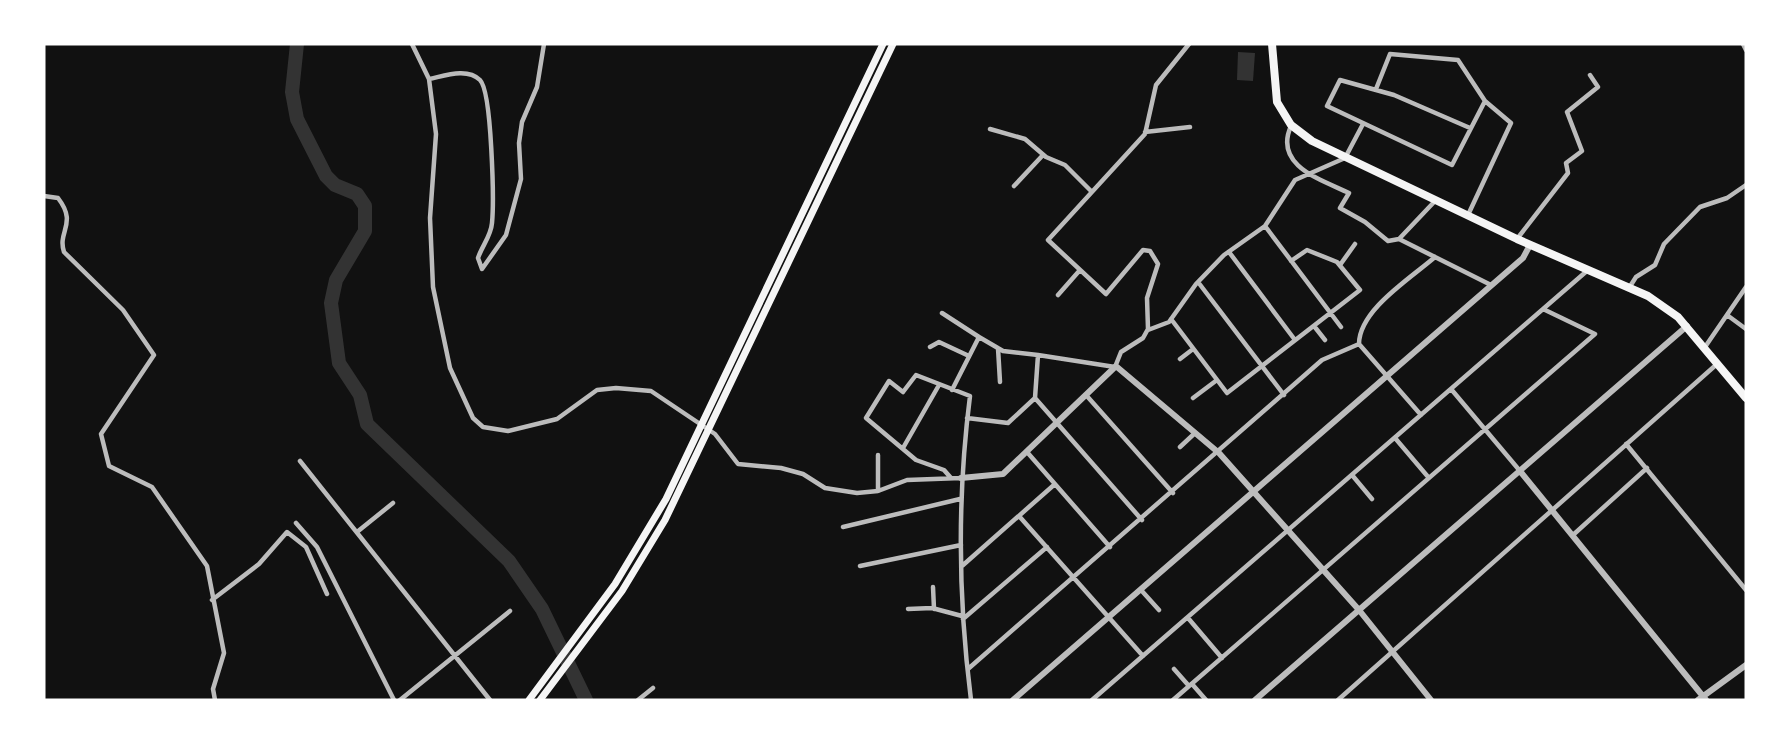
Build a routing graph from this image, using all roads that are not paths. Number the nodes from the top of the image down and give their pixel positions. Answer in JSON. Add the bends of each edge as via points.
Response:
{"nodes":[{"id":1,"x":412,"y":44,"type":"edge"},
{"id":2,"x":544,"y":44,"type":"edge"},
{"id":3,"x":883,"y":44,"type":"edge"},
{"id":4,"x":892,"y":44,"type":"edge"},
{"id":5,"x":1187,"y":44,"type":"edge"},
{"id":6,"x":1272,"y":44,"type":"edge"},
{"id":7,"x":1743,"y":44,"type":"edge"},
{"id":8,"x":1746,"y":50,"type":"edge"},
{"id":9,"x":1590,"y":75,"type":"dead end"},
{"id":10,"x":429,"y":79,"type":"junction"},
{"id":11,"x":1376,"y":89,"type":"junction"},
{"id":12,"x":1485,"y":102,"type":"junction"},
{"id":13,"x":1363,"y":124,"type":"junction"},
{"id":14,"x":1291,"y":125,"type":"junction"},
{"id":15,"x":1190,"y":127,"type":"dead end"},
{"id":16,"x":1470,"y":128,"type":"junction"},
{"id":17,"x":990,"y":129,"type":"dead end"},
{"id":18,"x":1145,"y":132,"type":"junction"},
{"id":19,"x":1043,"y":155,"type":"junction"},
{"id":20,"x":1345,"y":158,"type":"junction"},
{"id":21,"x":1305,"y":173,"type":"junction"},
{"id":22,"x":1746,"y":185,"type":"edge"},
{"id":23,"x":1014,"y":186,"type":"dead end"},
{"id":24,"x":1092,"y":192,"type":"junction"},
{"id":25,"x":44,"y":196,"type":"edge"},
{"id":26,"x":1435,"y":201,"type":"junction"},
{"id":27,"x":1467,"y":216,"type":"junction"},
{"id":28,"x":1265,"y":226,"type":"junction"},
{"id":29,"x":1399,"y":239,"type":"junction"},
{"id":30,"x":1517,"y":239,"type":"junction"},
{"id":31,"x":1355,"y":244,"type":"dead end"},
{"id":32,"x":1530,"y":245,"type":"junction"},
{"id":33,"x":1229,"y":252,"type":"junction"},
{"id":34,"x":1436,"y":257,"type":"junction"},
{"id":35,"x":1291,"y":261,"type":"junction"},
{"id":36,"x":1340,"y":265,"type":"junction"},
{"id":37,"x":1080,"y":270,"type":"junction"},
{"id":38,"x":1588,"y":270,"type":"junction"},
{"id":39,"x":1198,"y":282,"type":"junction"},
{"id":40,"x":1491,"y":285,"type":"junction"},
{"id":41,"x":1629,"y":288,"type":"junction"},
{"id":42,"x":1746,"y":288,"type":"edge"},
{"id":43,"x":1058,"y":295,"type":"dead end"},
{"id":44,"x":1544,"y":309,"type":"junction"},
{"id":45,"x":943,"y":313,"type":"dead end"},
{"id":46,"x":1331,"y":313,"type":"junction"},
{"id":47,"x":1727,"y":315,"type":"junction"},
{"id":48,"x":1171,"y":319,"type":"junction"},
{"id":49,"x":1314,"y":326,"type":"junction"},
{"id":50,"x":1687,"y":326,"type":"junction"},
{"id":51,"x":1341,"y":327,"type":"dead end"},
{"id":52,"x":1746,"y":329,"type":"edge"},
{"id":53,"x":1147,"y":331,"type":"junction"},
{"id":54,"x":979,"y":337,"type":"junction"},
{"id":55,"x":1295,"y":340,"type":"junction"},
{"id":56,"x":1325,"y":340,"type":"dead end"},
{"id":57,"x":1359,"y":344,"type":"junction"},
{"id":58,"x":930,"y":347,"type":"dead end"},
{"id":59,"x":1705,"y":347,"type":"junction"},
{"id":60,"x":998,"y":348,"type":"junction"},
{"id":61,"x":1194,"y":349,"type":"junction"},
{"id":62,"x":1038,"y":355,"type":"junction"},
{"id":63,"x":969,"y":356,"type":"junction"},
{"id":64,"x":1180,"y":359,"type":"dead end"},
{"id":65,"x":1718,"y":363,"type":"junction"},
{"id":66,"x":1115,"y":366,"type":"junction"},
{"id":67,"x":1262,"y":366,"type":"junction"},
{"id":68,"x":1386,"y":376,"type":"junction"},
{"id":69,"x":1217,"y":380,"type":"junction"},
{"id":70,"x":1000,"y":382,"type":"dead end"},
{"id":71,"x":939,"y":385,"type":"junction"},
{"id":72,"x":1451,"y":389,"type":"junction"},
{"id":73,"x":953,"y":390,"type":"junction"},
{"id":74,"x":1086,"y":394,"type":"junction"},
{"id":75,"x":1284,"y":396,"type":"junction"},
{"id":76,"x":1035,"y":398,"type":"junction"},
{"id":77,"x":1193,"y":398,"type":"dead end"},
{"id":78,"x":1746,"y":398,"type":"edge"},
{"id":79,"x":1420,"y":415,"type":"junction"},
{"id":80,"x":967,"y":418,"type":"junction"},
{"id":81,"x":1057,"y":423,"type":"junction"},
{"id":82,"x":1485,"y":430,"type":"junction"},
{"id":83,"x":1195,"y":433,"type":"junction"},
{"id":84,"x":1395,"y":438,"type":"junction"},
{"id":85,"x":1626,"y":444,"type":"junction"},
{"id":86,"x":1180,"y":447,"type":"dead end"},
{"id":87,"x":903,"y":448,"type":"junction"},
{"id":88,"x":1027,"y":452,"type":"junction"},
{"id":89,"x":1219,"y":453,"type":"junction"},
{"id":90,"x":878,"y":455,"type":"dead end"},
{"id":91,"x":300,"y":461,"type":"dead end"},
{"id":92,"x":1647,"y":468,"type":"junction"},
{"id":93,"x":1520,"y":471,"type":"junction"},
{"id":94,"x":1352,"y":475,"type":"junction"},
{"id":95,"x":951,"y":478,"type":"junction"},
{"id":96,"x":961,"y":478,"type":"junction"},
{"id":97,"x":1429,"y":478,"type":"junction"},
{"id":98,"x":1055,"y":485,"type":"junction"},
{"id":99,"x":878,"y":491,"type":"junction"},
{"id":100,"x":1253,"y":491,"type":"junction"},
{"id":101,"x":1173,"y":493,"type":"junction"},
{"id":102,"x":960,"y":499,"type":"junction"},
{"id":103,"x":1372,"y":499,"type":"dead end"},
{"id":104,"x":394,"y":503,"type":"dead end"},
{"id":105,"x":1553,"y":510,"type":"junction"},
{"id":106,"x":1019,"y":516,"type":"junction"},
{"id":107,"x":1142,"y":520,"type":"junction"},
{"id":108,"x":296,"y":523,"type":"dead end"},
{"id":109,"x":842,"y":527,"type":"dead end"},
{"id":110,"x":1288,"y":531,"type":"junction"},
{"id":111,"x":357,"y":532,"type":"junction"},
{"id":112,"x":1573,"y":535,"type":"junction"},
{"id":113,"x":961,"y":545,"type":"junction"},
{"id":114,"x":1047,"y":547,"type":"junction"},
{"id":115,"x":1110,"y":547,"type":"junction"},
{"id":116,"x":860,"y":566,"type":"dead end"},
{"id":117,"x":961,"y":566,"type":"junction"},
{"id":118,"x":1323,"y":570,"type":"junction"},
{"id":119,"x":1074,"y":578,"type":"junction"},
{"id":120,"x":933,"y":587,"type":"dead end"},
{"id":121,"x":1141,"y":590,"type":"junction"},
{"id":122,"x":1746,"y":590,"type":"edge"},
{"id":123,"x":327,"y":594,"type":"dead end"},
{"id":124,"x":212,"y":600,"type":"junction"},
{"id":125,"x":908,"y":609,"type":"dead end"},
{"id":126,"x":933,"y":609,"type":"junction"},
{"id":127,"x":1158,"y":610,"type":"dead end"},
{"id":128,"x":1359,"y":610,"type":"junction"},
{"id":129,"x":510,"y":611,"type":"dead end"},
{"id":130,"x":1109,"y":617,"type":"junction"},
{"id":131,"x":962,"y":618,"type":"junction"},
{"id":132,"x":1188,"y":618,"type":"junction"},
{"id":133,"x":1393,"y":653,"type":"junction"},
{"id":134,"x":455,"y":656,"type":"junction"},
{"id":135,"x":1143,"y":656,"type":"junction"},
{"id":136,"x":1222,"y":657,"type":"junction"},
{"id":137,"x":1746,"y":665,"type":"edge"},
{"id":138,"x":1174,"y":669,"type":"dead end"},
{"id":139,"x":967,"y":670,"type":"junction"},
{"id":140,"x":1191,"y":685,"type":"junction"},
{"id":141,"x":653,"y":688,"type":"dead end"},
{"id":142,"x":1703,"y":699,"type":"edge"},
{"id":143,"x":215,"y":700,"type":"edge"},
{"id":144,"x":394,"y":700,"type":"edge"},
{"id":145,"x":400,"y":700,"type":"edge"},
{"id":146,"x":490,"y":700,"type":"edge"},
{"id":147,"x":529,"y":700,"type":"edge"},
{"id":148,"x":540,"y":700,"type":"edge"},
{"id":149,"x":638,"y":700,"type":"edge"},
{"id":150,"x":971,"y":700,"type":"edge"},
{"id":151,"x":1013,"y":700,"type":"edge"},
{"id":152,"x":1092,"y":700,"type":"edge"},
{"id":153,"x":1173,"y":700,"type":"edge"},
{"id":154,"x":1206,"y":700,"type":"edge"},
{"id":155,"x":1255,"y":700,"type":"edge"},
{"id":156,"x":1338,"y":700,"type":"edge"},
{"id":157,"x":1431,"y":700,"type":"edge"}],
"edges":[{"from":1,"to":10,"type":"street"},
{"from":2,"to":10,"type":"street","via":[[537,87],[522,122],[521,179],[506,235],[482,269],[478,258],[492,225],[489,100],[480,80],[472,75]]},
{"from":3,"to":147,"type":"main road","via":[[647,534]]},
{"from":4,"to":148,"type":"main road","via":[[704,445],[647,554]]},
{"from":5,"to":18,"type":"street","via":[[1156,85]]},
{"from":6,"to":14,"type":"main road","via":[[1277,102]]},
{"from":7,"to":8,"type":"street"},
{"from":9,"to":30,"type":"street","via":[[1598,87],[1567,112],[1583,151],[1566,163],[1568,173]]},
{"from":10,"to":99,"type":"street","via":[[436,134],[430,218],[433,287],[450,368],[473,418],[497,432],[508,431],[557,419],[597,390],[651,391],[715,434],[738,464],[796,471],[825,488]]},
{"from":11,"to":12,"type":"street","via":[[1390,54],[1458,60]]},
{"from":11,"to":13,"type":"street","via":[[1340,80],[1327,106]]},
{"from":11,"to":16,"type":"street"},
{"from":12,"to":16,"type":"street"},
{"from":12,"to":27,"type":"street","via":[[1511,123]]},
{"from":13,"to":16,"type":"street","via":[[1452,165]]},
{"from":13,"to":20,"type":"street"},
{"from":14,"to":20,"type":"main road"},
{"from":14,"to":21,"type":"street","via":[[1286,136],[1289,152]]},
{"from":15,"to":18,"type":"street"},
{"from":17,"to":19,"type":"street","via":[[1015,134]]},
{"from":18,"to":24,"type":"street"},
{"from":19,"to":23,"type":"street"},
{"from":19,"to":24,"type":"street","via":[[1065,165]]},
{"from":20,"to":21,"type":"street"},
{"from":20,"to":26,"type":"main road"},
{"from":21,"to":28,"type":"street","via":[[1291,184]]},
{"from":21,"to":29,"type":"street","via":[[1349,193],[1340,208],[1388,241]]},
{"from":22,"to":41,"type":"street","via":[[1727,198],[1700,207],[1664,244],[1655,265],[1636,277]]},
{"from":24,"to":37,"type":"street","via":[[1048,240]]},
{"from":25,"to":124,"type":"street","via":[[58,198],[65,206],[64,252],[123,310],[154,355],[101,434],[109,466],[152,487],[166,504],[173,522],[207,566]]},
{"from":26,"to":27,"type":"main road"},
{"from":26,"to":29,"type":"street"},
{"from":27,"to":30,"type":"main road"},
{"from":28,"to":33,"type":"street"},
{"from":28,"to":35,"type":"street"},
{"from":29,"to":34,"type":"street"},
{"from":30,"to":32,"type":"main road"},
{"from":31,"to":36,"type":"street"},
{"from":32,"to":38,"type":"main road"},
{"from":32,"to":40,"type":"street","via":[[1523,258]]},
{"from":33,"to":39,"type":"street"},
{"from":33,"to":55,"type":"street"},
{"from":34,"to":40,"type":"street"},
{"from":34,"to":57,"type":"street","via":[[1367,316]]},
{"from":35,"to":36,"type":"street","via":[[1307,250]]},
{"from":35,"to":46,"type":"street"},
{"from":36,"to":46,"type":"street","via":[[1360,290]]},
{"from":37,"to":43,"type":"street"},
{"from":37,"to":53,"type":"street","via":[[1106,294],[1143,250],[1150,251],[1158,262],[1158,272],[1147,298]]},
{"from":38,"to":41,"type":"main road"},
{"from":38,"to":44,"type":"street"},
{"from":39,"to":48,"type":"street"},
{"from":39,"to":67,"type":"street"},
{"from":40,"to":68,"type":"street"},
{"from":41,"to":50,"type":"main road","via":[[1665,307]]},
{"from":42,"to":47,"type":"street"},
{"from":44,"to":72,"type":"street"},
{"from":44,"to":82,"type":"street","via":[[1595,334]]},
{"from":45,"to":54,"type":"street"},
{"from":46,"to":49,"type":"street"},
{"from":46,"to":51,"type":"street"},
{"from":47,"to":52,"type":"street"},
{"from":47,"to":59,"type":"street"},
{"from":48,"to":53,"type":"street"},
{"from":48,"to":61,"type":"street"},
{"from":49,"to":55,"type":"street"},
{"from":49,"to":56,"type":"street"},
{"from":50,"to":59,"type":"main road"},
{"from":50,"to":93,"type":"street"},
{"from":53,"to":66,"type":"street","via":[[1121,352]]},
{"from":54,"to":60,"type":"street"},
{"from":54,"to":63,"type":"street"},
{"from":55,"to":67,"type":"street"},
{"from":57,"to":68,"type":"street"},
{"from":57,"to":75,"type":"street","via":[[1322,360]]},
{"from":58,"to":63,"type":"street","via":[[939,342]]},
{"from":59,"to":65,"type":"main road"},
{"from":60,"to":62,"type":"street"},
{"from":60,"to":70,"type":"street"},
{"from":61,"to":64,"type":"street"},
{"from":61,"to":69,"type":"street"},
{"from":62,"to":66,"type":"street"},
{"from":62,"to":76,"type":"street"},
{"from":63,"to":73,"type":"street"},
{"from":65,"to":78,"type":"main road"},
{"from":65,"to":85,"type":"street"},
{"from":66,"to":74,"type":"street"},
{"from":66,"to":83,"type":"street"},
{"from":67,"to":69,"type":"street","via":[[1227,393]]},
{"from":67,"to":75,"type":"street"},
{"from":68,"to":79,"type":"street"},
{"from":68,"to":100,"type":"street"},
{"from":69,"to":77,"type":"street"},
{"from":71,"to":73,"type":"street"},
{"from":71,"to":87,"type":"street"},
{"from":71,"to":87,"type":"street","via":[[916,375],[903,392],[889,381],[866,418]]},
{"from":72,"to":79,"type":"street"},
{"from":72,"to":82,"type":"street"},
{"from":73,"to":80,"type":"street","via":[[970,396]]},
{"from":74,"to":81,"type":"street"},
{"from":74,"to":101,"type":"street"},
{"from":75,"to":89,"type":"street"},
{"from":76,"to":80,"type":"street","via":[[1008,423]]},
{"from":76,"to":81,"type":"street"},
{"from":79,"to":84,"type":"street"},
{"from":80,"to":96,"type":"street"},
{"from":81,"to":88,"type":"street"},
{"from":81,"to":107,"type":"street"},
{"from":82,"to":93,"type":"street"},
{"from":82,"to":97,"type":"street"},
{"from":83,"to":86,"type":"street"},
{"from":83,"to":89,"type":"street"},
{"from":84,"to":94,"type":"street"},
{"from":84,"to":97,"type":"street"},
{"from":85,"to":92,"type":"street"},
{"from":85,"to":105,"type":"street"},
{"from":87,"to":95,"type":"street"},
{"from":88,"to":96,"type":"street","via":[[1002,476]]},
{"from":88,"to":98,"type":"street"},
{"from":89,"to":100,"type":"street"},
{"from":89,"to":101,"type":"street"},
{"from":90,"to":99,"type":"street"},
{"from":91,"to":111,"type":"street"},
{"from":92,"to":112,"type":"street"},
{"from":92,"to":122,"type":"street"},
{"from":93,"to":105,"type":"street"},
{"from":93,"to":128,"type":"street"},
{"from":94,"to":103,"type":"street"},
{"from":94,"to":110,"type":"street"},
{"from":95,"to":96,"type":"street"},
{"from":95,"to":99,"type":"street","via":[[907,480]]},
{"from":96,"to":102,"type":"street"},
{"from":97,"to":118,"type":"street"},
{"from":98,"to":106,"type":"street"},
{"from":98,"to":115,"type":"street"},
{"from":100,"to":110,"type":"street"},
{"from":100,"to":121,"type":"street"},
{"from":101,"to":107,"type":"street"},
{"from":102,"to":109,"type":"street"},
{"from":102,"to":113,"type":"street"},
{"from":104,"to":111,"type":"street"},
{"from":105,"to":112,"type":"street"},
{"from":105,"to":133,"type":"street"},
{"from":106,"to":114,"type":"street"},
{"from":106,"to":117,"type":"street"},
{"from":107,"to":115,"type":"street"},
{"from":108,"to":144,"type":"street","via":[[317,547]]},
{"from":110,"to":118,"type":"street"},
{"from":110,"to":132,"type":"street"},
{"from":111,"to":134,"type":"street"},
{"from":112,"to":142,"type":"street"},
{"from":113,"to":116,"type":"street"},
{"from":113,"to":117,"type":"street"},
{"from":114,"to":119,"type":"street"},
{"from":114,"to":131,"type":"street"},
{"from":115,"to":119,"type":"street"},
{"from":117,"to":131,"type":"street"},
{"from":118,"to":128,"type":"street"},
{"from":118,"to":136,"type":"street"},
{"from":119,"to":130,"type":"street"},
{"from":119,"to":139,"type":"street"},
{"from":120,"to":126,"type":"street"},
{"from":121,"to":127,"type":"street"},
{"from":121,"to":130,"type":"street"},
{"from":123,"to":124,"type":"street","via":[[306,547],[287,532],[259,564]]},
{"from":124,"to":143,"type":"street","via":[[224,653],[213,689]]},
{"from":125,"to":126,"type":"street"},
{"from":126,"to":131,"type":"street"},
{"from":128,"to":133,"type":"street"},
{"from":128,"to":155,"type":"street"},
{"from":129,"to":134,"type":"street"},
{"from":130,"to":135,"type":"street"},
{"from":130,"to":151,"type":"street"},
{"from":131,"to":139,"type":"street"},
{"from":132,"to":135,"type":"street"},
{"from":132,"to":136,"type":"street"},
{"from":133,"to":156,"type":"street"},
{"from":133,"to":157,"type":"street"},
{"from":134,"to":145,"type":"street"},
{"from":134,"to":146,"type":"street"},
{"from":135,"to":152,"type":"street"},
{"from":136,"to":140,"type":"street"},
{"from":137,"to":142,"type":"street"},
{"from":138,"to":140,"type":"street"},
{"from":139,"to":150,"type":"street"},
{"from":140,"to":153,"type":"street"},
{"from":140,"to":154,"type":"street"},
{"from":141,"to":149,"type":"street"}]}
